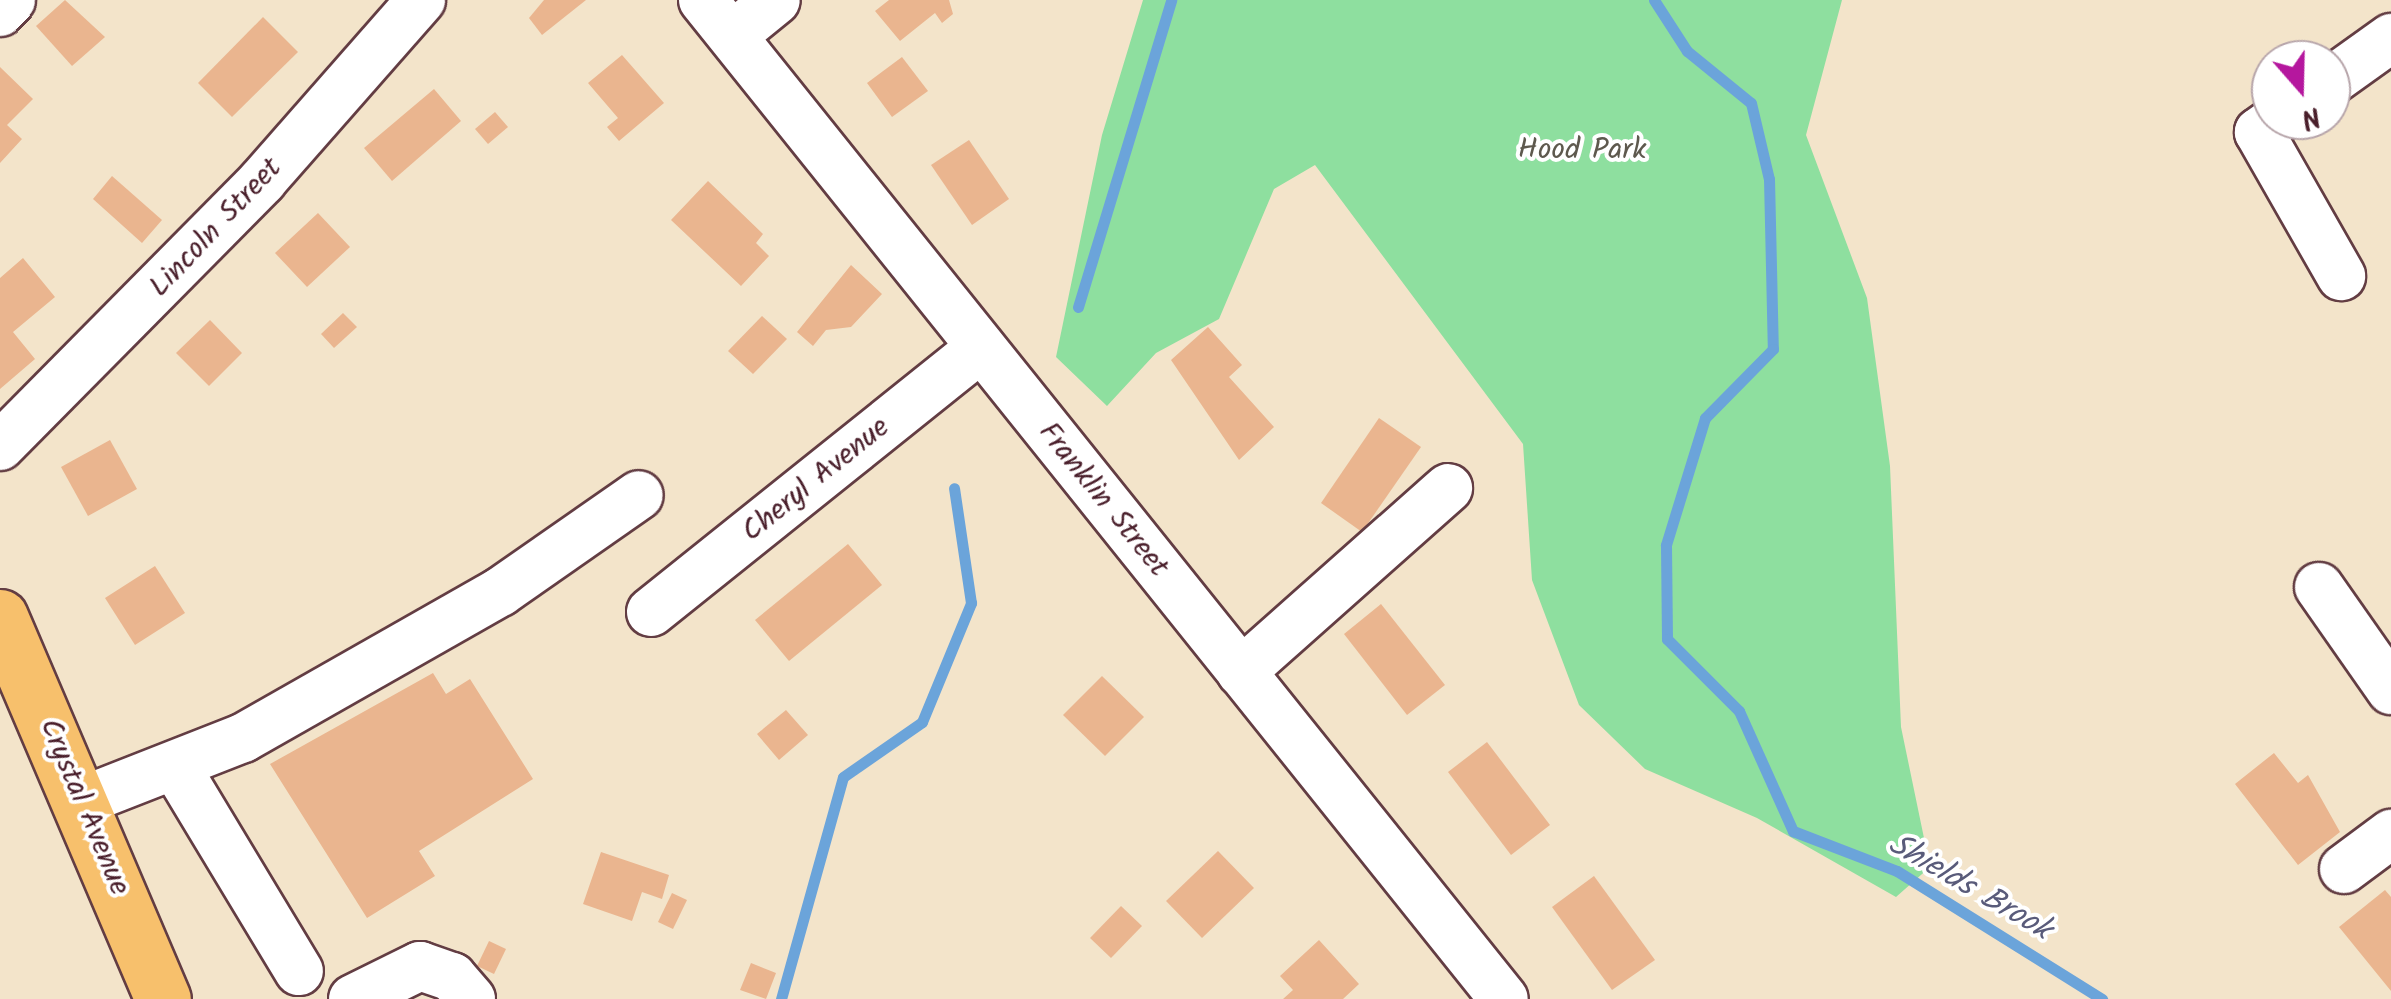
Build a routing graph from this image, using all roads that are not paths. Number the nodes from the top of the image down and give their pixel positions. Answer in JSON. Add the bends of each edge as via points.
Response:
{"nodes":[{"id":1,"x":11,"y":0,"type":"edge"},
{"id":2,"x":421,"y":0,"type":"edge"},
{"id":3,"x":776,"y":0,"type":"edge"},
{"id":4,"x":0,"y":12,"type":"edge"},
{"id":5,"x":718,"y":17,"type":"edge"},
{"id":6,"x":2391,"y":38,"type":"edge"},
{"id":7,"x":2351,"y":67,"type":"edge"},
{"id":8,"x":2264,"y":140,"type":"edge"},
{"id":9,"x":2341,"y":276,"type":"dead end"},
{"id":10,"x":981,"y":348,"type":"junction"},
{"id":11,"x":0,"y":446,"type":"edge"},
{"id":12,"x":1448,"y":488,"type":"dead end"},
{"id":13,"x":639,"y":495,"type":"dead end"},
{"id":14,"x":2319,"y":587,"type":"dead end"},
{"id":15,"x":650,"y":612,"type":"dead end"},
{"id":16,"x":0,"y":617,"type":"edge"},
{"id":17,"x":1241,"y":672,"type":"junction"},
{"id":18,"x":2391,"y":690,"type":"edge"},
{"id":19,"x":177,"y":770,"type":"junction"},
{"id":20,"x":82,"y":801,"type":"junction"},
{"id":21,"x":2391,"y":834,"type":"edge"},
{"id":22,"x":2344,"y":869,"type":"dead end"},
{"id":23,"x":299,"y":971,"type":"dead end"},
{"id":24,"x":162,"y":999,"type":"edge"},
{"id":25,"x":354,"y":999,"type":"edge"},
{"id":26,"x":471,"y":999,"type":"edge"},
{"id":27,"x":1504,"y":999,"type":"edge"}],
"edges":[{"from":1,"to":4,"type":"street"},
{"from":2,"to":11,"type":"street","name":"Lincoln Street","via":[[249,194]]},
{"from":3,"to":5,"type":"street"},
{"from":5,"to":10,"type":"street","name":"Franklin Street"},
{"from":6,"to":7,"type":"street"},
{"from":8,"to":9,"type":"street"},
{"from":10,"to":15,"type":"street","name":"Cheryl Avenue"},
{"from":10,"to":17,"type":"street","name":"Franklin Street"},
{"from":12,"to":17,"type":"street"},
{"from":13,"to":19,"type":"street","via":[[500,592]]},
{"from":14,"to":18,"type":"street"},
{"from":16,"to":20,"type":"main road","name":"Crystal Avenue"},
{"from":17,"to":27,"type":"street","name":"Franklin Street"},
{"from":19,"to":20,"type":"street"},
{"from":19,"to":23,"type":"street"},
{"from":20,"to":24,"type":"main road","name":"Crystal Avenue"},
{"from":21,"to":22,"type":"street"},
{"from":25,"to":26,"type":"street","via":[[420,966],[452,977]]}]}
